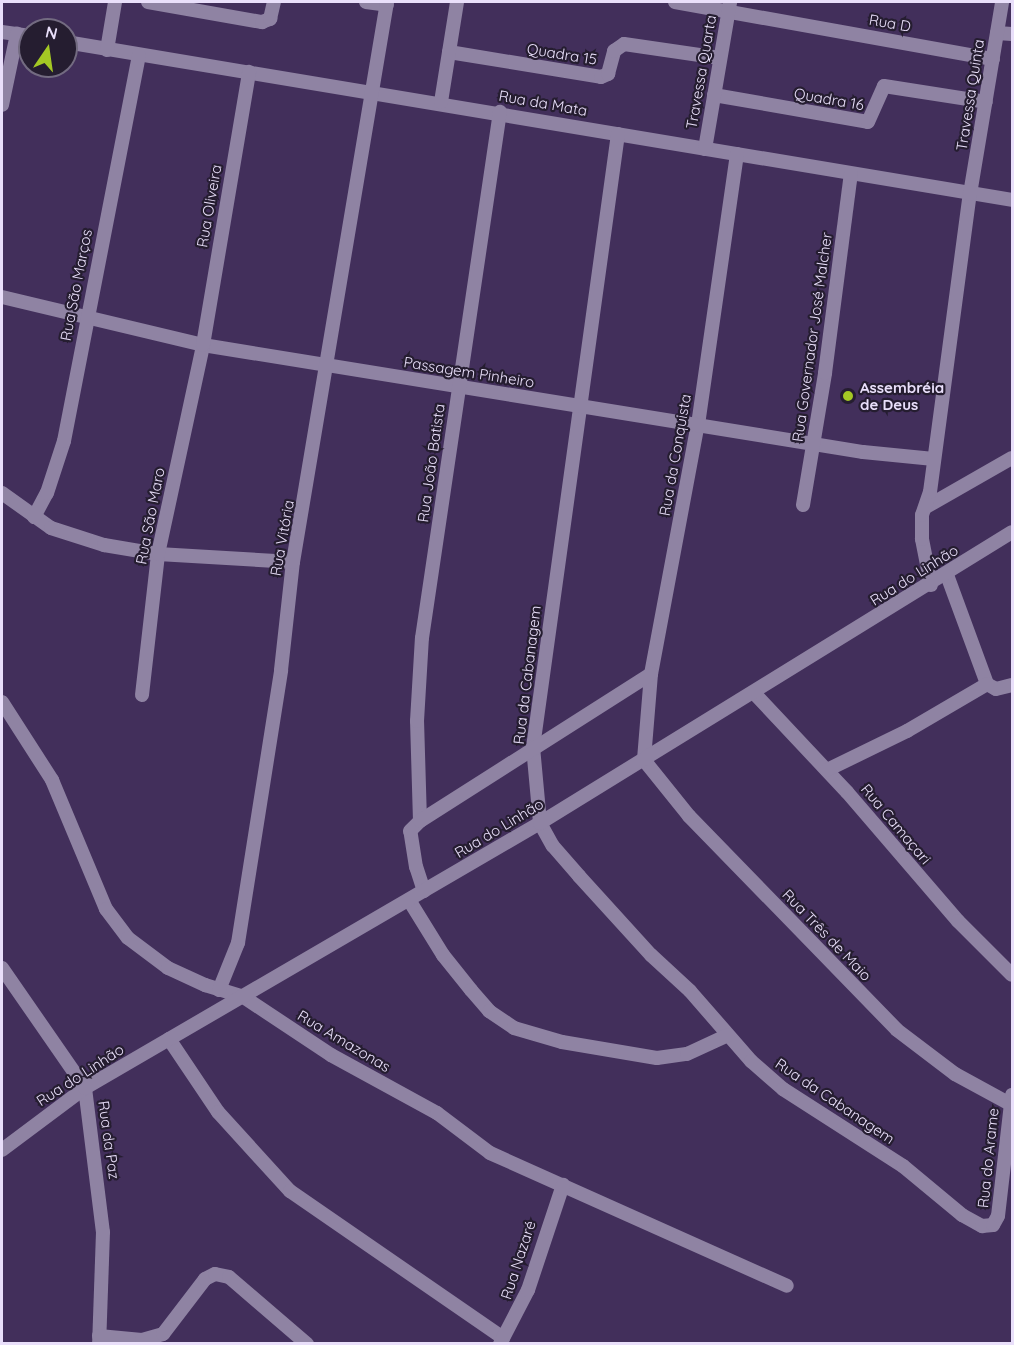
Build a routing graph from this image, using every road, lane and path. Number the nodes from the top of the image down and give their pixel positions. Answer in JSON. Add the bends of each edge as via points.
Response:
{"nodes":[{"id":1,"x":115,"y":2,"type":"edge"},
{"id":2,"x":148,"y":2,"type":"edge"},
{"id":3,"x":274,"y":2,"type":"edge"},
{"id":4,"x":366,"y":2,"type":"edge"},
{"id":5,"x":457,"y":2,"type":"edge"},
{"id":6,"x":675,"y":2,"type":"edge"},
{"id":7,"x":1002,"y":2,"type":"edge"},
{"id":8,"x":387,"y":3,"type":"edge"},
{"id":9,"x":729,"y":6,"type":"edge"},
{"id":10,"x":2,"y":32,"type":"edge"},
{"id":11,"x":997,"y":33,"type":"junction"},
{"id":12,"x":18,"y":34,"type":"edge"},
{"id":13,"x":1012,"y":34,"type":"edge"},
{"id":14,"x":78,"y":44,"type":"edge"},
{"id":15,"x":107,"y":50,"type":"junction"},
{"id":16,"x":18,"y":52,"type":"edge"},
{"id":17,"x":449,"y":52,"type":"junction"},
{"id":18,"x":139,"y":55,"type":"junction"},
{"id":19,"x":720,"y":58,"type":"junction"},
{"id":20,"x":993,"y":59,"type":"junction"},
{"id":21,"x":249,"y":72,"type":"junction"},
{"id":22,"x":373,"y":91,"type":"junction"},
{"id":23,"x":714,"y":95,"type":"junction"},
{"id":24,"x":441,"y":102,"type":"junction"},
{"id":25,"x":986,"y":102,"type":"junction"},
{"id":26,"x":2,"y":105,"type":"edge"},
{"id":27,"x":500,"y":112,"type":"junction"},
{"id":28,"x":618,"y":134,"type":"junction"},
{"id":29,"x":705,"y":149,"type":"junction"},
{"id":30,"x":737,"y":154,"type":"junction"},
{"id":31,"x":850,"y":174,"type":"junction"},
{"id":32,"x":970,"y":194,"type":"junction"},
{"id":33,"x":1012,"y":200,"type":"edge"},
{"id":34,"x":2,"y":297,"type":"edge"},
{"id":35,"x":85,"y":318,"type":"junction"},
{"id":36,"x":203,"y":345,"type":"junction"},
{"id":37,"x":325,"y":366,"type":"junction"},
{"id":38,"x":458,"y":386,"type":"junction"},
{"id":39,"x":578,"y":406,"type":"junction"},
{"id":40,"x":698,"y":423,"type":"junction"},
{"id":41,"x":814,"y":444,"type":"junction"},
{"id":42,"x":1012,"y":458,"type":"edge"},
{"id":43,"x":934,"y":459,"type":"junction"},
{"id":44,"x":2,"y":493,"type":"edge"},
{"id":45,"x":803,"y":505,"type":"dead end"},
{"id":46,"x":926,"y":507,"type":"junction"},
{"id":47,"x":34,"y":517,"type":"junction"},
{"id":48,"x":1012,"y":532,"type":"edge"},
{"id":49,"x":158,"y":554,"type":"junction"},
{"id":50,"x":293,"y":562,"type":"junction"},
{"id":51,"x":946,"y":575,"type":"junction"},
{"id":52,"x":931,"y":585,"type":"junction"},
{"id":53,"x":651,"y":674,"type":"junction"},
{"id":54,"x":987,"y":684,"type":"junction"},
{"id":55,"x":1012,"y":685,"type":"edge"},
{"id":56,"x":754,"y":693,"type":"junction"},
{"id":57,"x":142,"y":696,"type":"dead end"},
{"id":58,"x":2,"y":702,"type":"edge"},
{"id":59,"x":533,"y":747,"type":"junction"},
{"id":60,"x":644,"y":760,"type":"junction"},
{"id":61,"x":826,"y":770,"type":"junction"},
{"id":62,"x":540,"y":823,"type":"junction"},
{"id":63,"x":415,"y":826,"type":"junction"},
{"id":64,"x":424,"y":891,"type":"junction"},
{"id":65,"x":409,"y":900,"type":"junction"},
{"id":66,"x":2,"y":968,"type":"edge"},
{"id":67,"x":1012,"y":975,"type":"edge"},
{"id":68,"x":219,"y":990,"type":"junction"},
{"id":69,"x":242,"y":996,"type":"junction"},
{"id":70,"x":728,"y":1035,"type":"junction"},
{"id":71,"x":169,"y":1039,"type":"junction"},
{"id":72,"x":85,"y":1088,"type":"junction"},
{"id":73,"x":1011,"y":1100,"type":"edge"},
{"id":74,"x":2,"y":1150,"type":"edge"},
{"id":75,"x":563,"y":1185,"type":"junction"},
{"id":76,"x":962,"y":1215,"type":"joint"},
{"id":77,"x":787,"y":1286,"type":"dead end"},
{"id":78,"x":99,"y":1340,"type":"edge"},
{"id":79,"x":502,"y":1341,"type":"edge"},
{"id":80,"x":307,"y":1344,"type":"edge"}],
"edges":[{"from":1,"to":15,"type":"street"},
{"from":2,"to":3,"type":"street","via":[[262,22],[270,19]]},
{"from":4,"to":8,"type":"street"},
{"from":5,"to":17,"type":"street"},
{"from":6,"to":9,"type":"street","name":"Rua D"},
{"from":7,"to":11,"type":"street","name":"Travessa Quinta"},
{"from":8,"to":22,"type":"street","name":"Rua Vitória"},
{"from":9,"to":19,"type":"street","name":"Travessa Quarta"},
{"from":9,"to":20,"type":"street","name":"Rua D"},
{"from":10,"to":12,"type":"street"},
{"from":11,"to":13,"type":"street"},
{"from":11,"to":20,"type":"street","name":"Travessa Quinta"},
{"from":14,"to":15,"type":"street","name":"Rua da Mata"},
{"from":15,"to":18,"type":"street","name":"Rua da Mata"},
{"from":16,"to":26,"type":"street"},
{"from":17,"to":19,"type":"street","name":"Quadra 15","via":[[601,77],[609,73],[614,51],[624,44]]},
{"from":17,"to":24,"type":"street"},
{"from":18,"to":21,"type":"street","name":"Rua da Mata"},
{"from":18,"to":35,"type":"street","name":"Rua São Marços"},
{"from":19,"to":23,"type":"street","name":"Travessa Quarta"},
{"from":20,"to":25,"type":"street","name":"Travessa Quinta"},
{"from":21,"to":22,"type":"street","name":"Rua da Mata"},
{"from":21,"to":36,"type":"street","name":"Rua Oliveira"},
{"from":22,"to":24,"type":"street","name":"Rua da Mata"},
{"from":22,"to":37,"type":"street","name":"Rua Vitória"},
{"from":23,"to":25,"type":"street","name":"Quadra 16","via":[[868,122],[884,87]]},
{"from":23,"to":29,"type":"street","name":"Travessa Quarta"},
{"from":24,"to":27,"type":"street","name":"Rua da Mata"},
{"from":25,"to":32,"type":"street","name":"Travessa Quinta"},
{"from":27,"to":28,"type":"street","name":"Rua da Mata"},
{"from":27,"to":38,"type":"street","name":"Rua João Batista"},
{"from":28,"to":29,"type":"street","name":"Rua da Mata"},
{"from":28,"to":39,"type":"street","name":"Rua da Cabanagem"},
{"from":29,"to":30,"type":"street","name":"Rua da Mata"},
{"from":30,"to":31,"type":"street","name":"Rua da Mata"},
{"from":30,"to":40,"type":"street","name":"Rua da Conquista"},
{"from":31,"to":32,"type":"street","name":"Rua da Mata"},
{"from":31,"to":41,"type":"street","name":"Rua Governador José Malcher"},
{"from":32,"to":33,"type":"street","name":"Rua da Mata"},
{"from":32,"to":43,"type":"street","name":"Travessa Quinta"},
{"from":34,"to":35,"type":"street","name":"Passagem Pinheiro"},
{"from":35,"to":36,"type":"street","name":"Passagem Pinheiro"},
{"from":35,"to":47,"type":"street","name":"Rua São Marços","via":[[64,441],[47,493]]},
{"from":36,"to":37,"type":"street","name":"Passagem Pinheiro"},
{"from":36,"to":49,"type":"street","name":"Rua São Maro"},
{"from":37,"to":38,"type":"street","name":"Passagem Pinheiro"},
{"from":37,"to":50,"type":"street","name":"Rua Vitória"},
{"from":38,"to":39,"type":"street","name":"Passagem Pinheiro"},
{"from":38,"to":63,"type":"street","name":"Rua João Batista","via":[[423,638]]},
{"from":39,"to":40,"type":"street","name":"Passagem Pinheiro"},
{"from":39,"to":59,"type":"street","name":"Rua da Cabanagem"},
{"from":40,"to":41,"type":"street","name":"Passagem Pinheiro"},
{"from":40,"to":53,"type":"street","name":"Rua da Conquista"},
{"from":41,"to":43,"type":"street","name":"Passagem Pinheiro"},
{"from":41,"to":45,"type":"street","name":"Rua Governador José Malcher"},
{"from":42,"to":46,"type":"street"},
{"from":43,"to":46,"type":"street","name":"Travessa Quinta"},
{"from":44,"to":47,"type":"street"},
{"from":46,"to":52,"type":"street","name":"Travessa Quinta","via":[[922,539]]},
{"from":47,"to":49,"type":"street","via":[[82,539]]},
{"from":48,"to":51,"type":"street","name":"Rua do Linhão"},
{"from":49,"to":50,"type":"street"},
{"from":49,"to":57,"type":"street","name":"Rua São Maro"},
{"from":50,"to":68,"type":"street","name":"Rua Vitória","via":[[237,943]]},
{"from":51,"to":52,"type":"street","name":"Rua do Linhão"},
{"from":51,"to":54,"type":"street"},
{"from":52,"to":56,"type":"street","name":"Rua do Linhão"},
{"from":53,"to":59,"type":"street"},
{"from":53,"to":60,"type":"street","name":"Rua da Conquista"},
{"from":54,"to":55,"type":"street","via":[[999,689]]},
{"from":54,"to":61,"type":"street","via":[[907,731]]},
{"from":56,"to":60,"type":"street","name":"Rua do Linhão"},
{"from":56,"to":61,"type":"street","name":"Rua Camaçari"},
{"from":58,"to":68,"type":"street","name":"Rua Amazonas","via":[[52,780],[99,897],[114,921],[128,938],[168,968]]},
{"from":59,"to":62,"type":"street","name":"Rua da Cabanagem"},
{"from":59,"to":63,"type":"street"},
{"from":60,"to":62,"type":"street","name":"Rua do Linhão"},
{"from":60,"to":73,"type":"street","name":"Rua Três de Maio","via":[[689,816],[897,1030],[955,1074]]},
{"from":61,"to":67,"type":"street","name":"Rua Camaçari","via":[[958,921]]},
{"from":62,"to":64,"type":"street","name":"Rua do Linhão"},
{"from":62,"to":70,"type":"street","name":"Rua da Cabanagem","via":[[553,846],[579,876]]},
{"from":63,"to":64,"type":"street","name":"Rua João Batista","via":[[416,867]]},
{"from":64,"to":65,"type":"street","name":"Rua do Linhão"},
{"from":65,"to":69,"type":"street","name":"Rua do Linhão"},
{"from":65,"to":70,"type":"street","via":[[443,955],[471,990],[489,1011],[514,1028],[571,1044],[657,1058],[687,1053]]},
{"from":66,"to":72,"type":"street","name":"Rua da Paz"},
{"from":68,"to":69,"type":"street","name":"Rua Amazonas"},
{"from":69,"to":71,"type":"street","name":"Rua do Linhão"},
{"from":69,"to":75,"type":"street","name":"Rua Amazonas","via":[[331,1055],[437,1113],[490,1153]]},
{"from":70,"to":76,"type":"street","name":"Rua da Cabanagem","via":[[783,1089],[903,1166]]},
{"from":71,"to":72,"type":"street","name":"Rua do Linhão"},
{"from":71,"to":79,"type":"street","via":[[218,1112],[290,1191]]},
{"from":72,"to":74,"type":"street","name":"Rua do Linhão"},
{"from":72,"to":78,"type":"street","name":"Rua da Paz","via":[[103,1232]]},
{"from":73,"to":76,"type":"street","name":"Rua do Arame","via":[[996,1221],[991,1226],[982,1226]]},
{"from":75,"to":77,"type":"street","name":"Rua Amazonas"},
{"from":75,"to":79,"type":"street","name":"Rua Nazaré","via":[[528,1290]]},
{"from":78,"to":80,"type":"street","via":[[129,1341],[163,1334],[205,1279],[221,1274]]}]}
